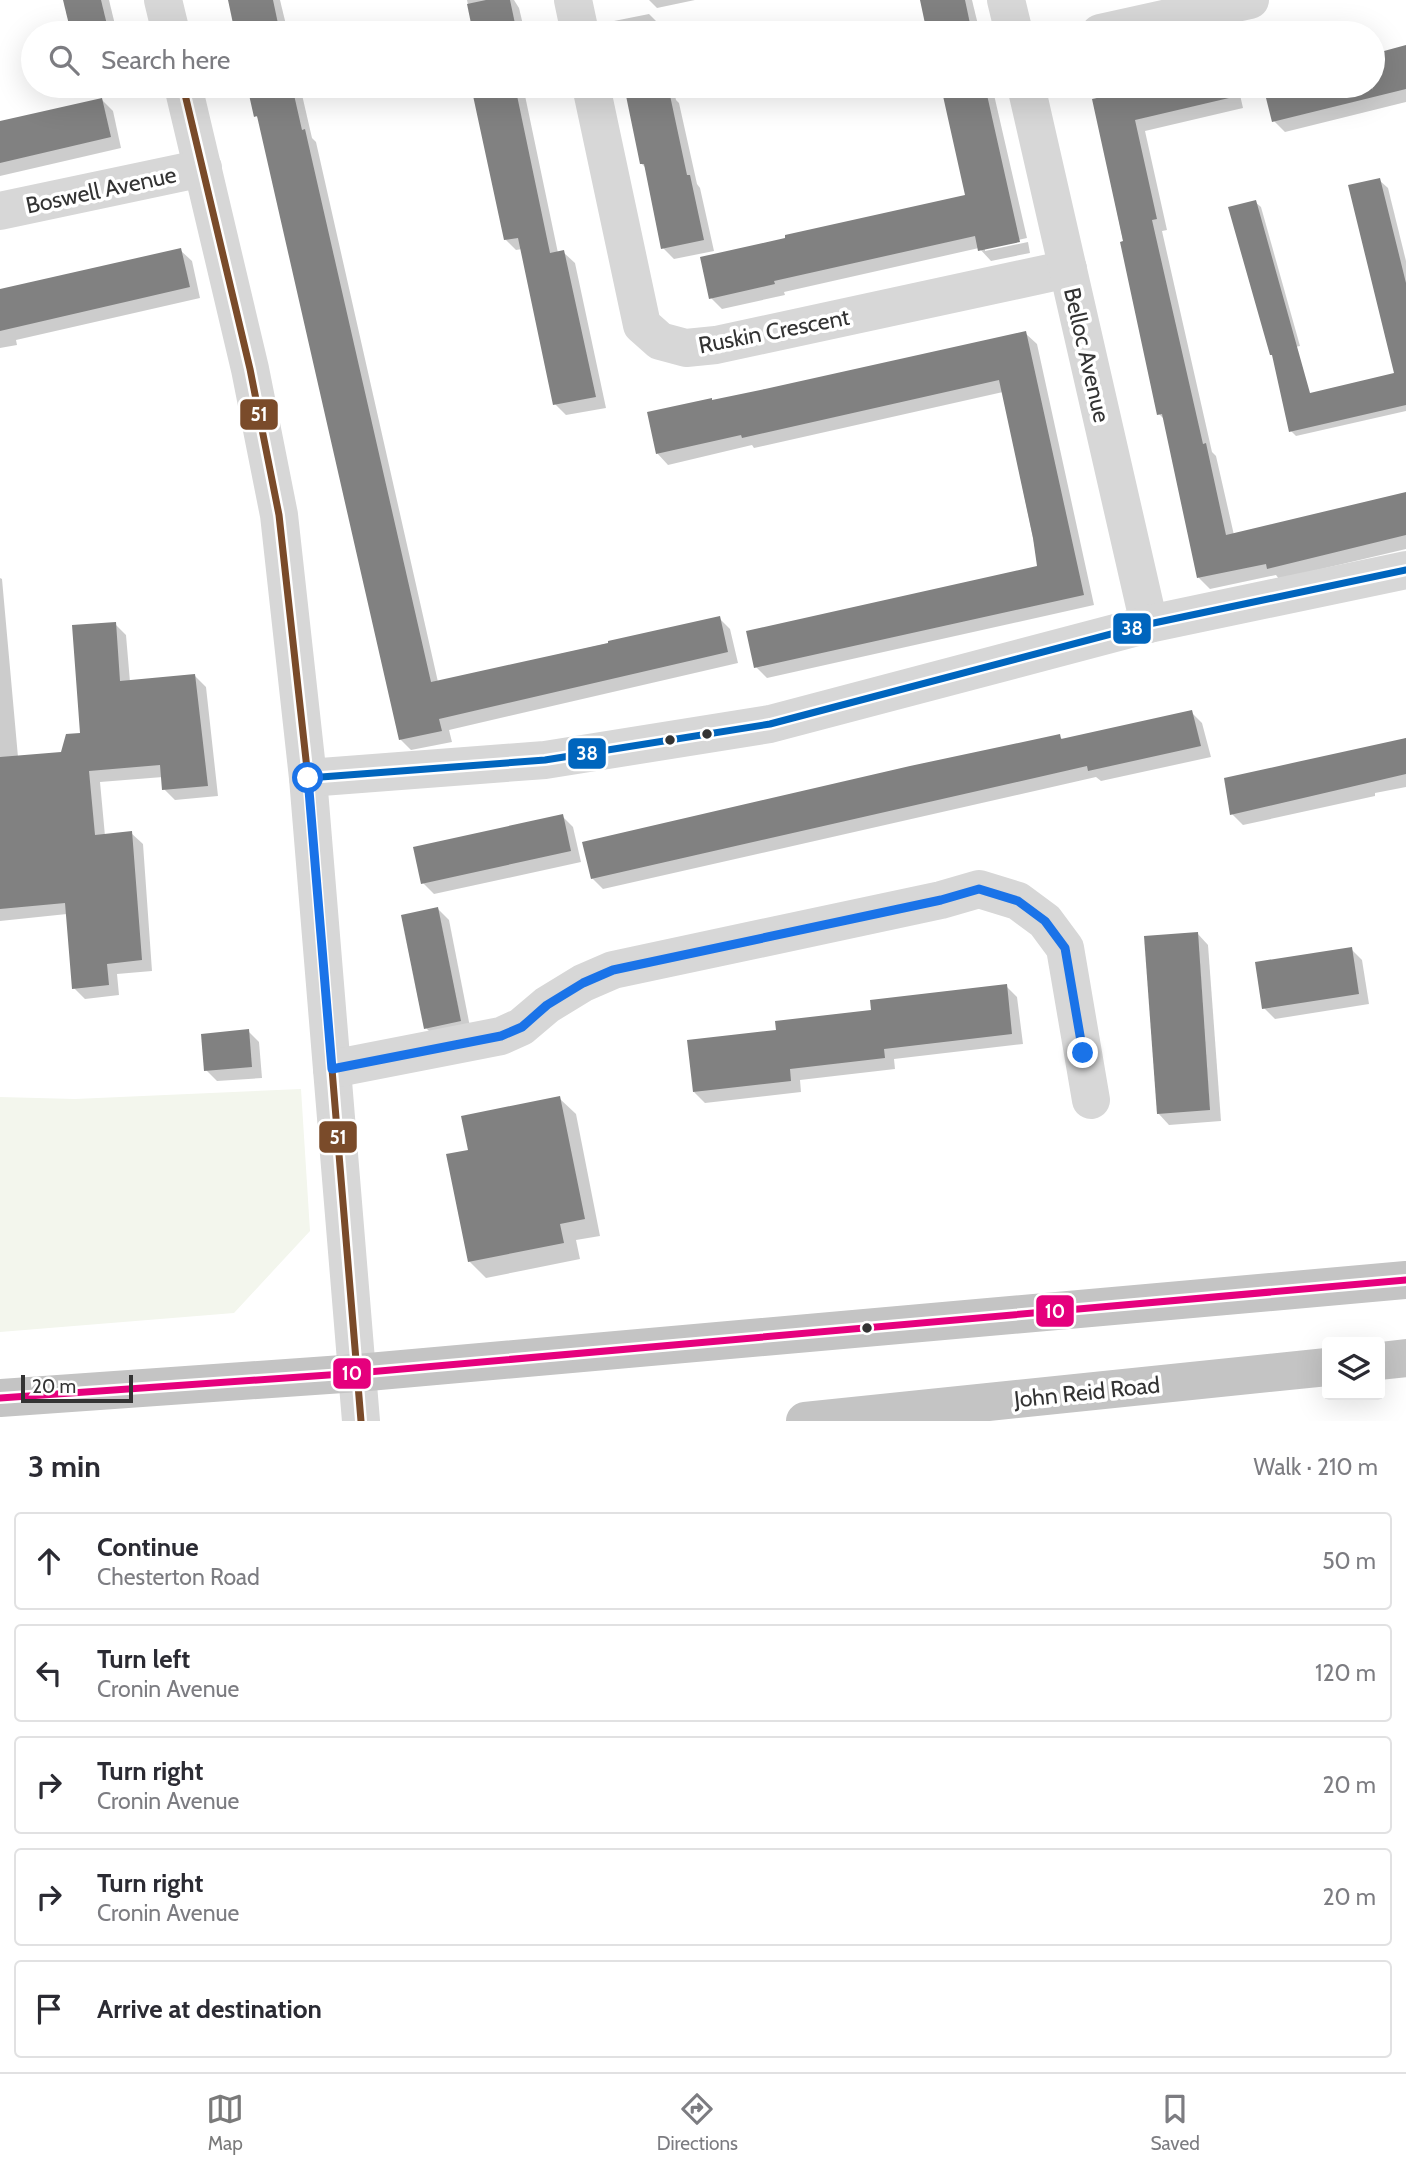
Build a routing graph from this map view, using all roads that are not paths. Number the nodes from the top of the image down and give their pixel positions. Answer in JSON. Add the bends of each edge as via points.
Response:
{"nodes":[{"id":1,"x":163,"y":0,"type":"edge"},
{"id":2,"x":573,"y":0,"type":"edge"},
{"id":3,"x":1006,"y":0,"type":"edge"},
{"id":4,"x":1250,"y":0,"type":"edge"},
{"id":5,"x":168,"y":21,"type":"edge"},
{"id":6,"x":577,"y":21,"type":"edge"},
{"id":7,"x":1011,"y":21,"type":"edge"},
{"id":8,"x":1155,"y":21,"type":"edge"},
{"id":9,"x":186,"y":98,"type":"edge"},
{"id":10,"x":594,"y":98,"type":"edge"},
{"id":11,"x":1029,"y":98,"type":"edge"},
{"id":12,"x":203,"y":168,"type":"junction"},
{"id":13,"x":0,"y":211,"type":"edge"},
{"id":14,"x":1068,"y":269,"type":"junction"},
{"id":15,"x":1406,"y":570,"type":"edge"},
{"id":16,"x":1149,"y":624,"type":"junction"},
{"id":17,"x":308,"y":778,"type":"junction"},
{"id":18,"x":332,"y":1069,"type":"junction"},
{"id":19,"x":1091,"y":1100,"type":"dead end"},
{"id":20,"x":1406,"y":1280,"type":"edge"},
{"id":21,"x":1406,"y":1358,"type":"edge"},
{"id":22,"x":1385,"y":1360,"type":"edge"},
{"id":23,"x":1322,"y":1368,"type":"edge"},
{"id":24,"x":356,"y":1373,"type":"junction"},
{"id":25,"x":0,"y":1398,"type":"edge"},
{"id":26,"x":361,"y":1421,"type":"edge"},
{"id":27,"x":805,"y":1421,"type":"edge"}],
"edges":[{"from":1,"to":5,"type":"street"},
{"from":2,"to":6,"type":"street"},
{"from":3,"to":7,"type":"street"},
{"from":4,"to":8,"type":"street"},
{"from":9,"to":12,"type":"street"},
{"from":10,"to":14,"type":"street","name":"Ruskin Crescent","via":[[642,325],[660,341],[686,348],[716,345]]},
{"from":11,"to":14,"type":"street","name":"Belloc Avenue"},
{"from":12,"to":13,"type":"street","name":"Boswell Avenue"},
{"from":12,"to":17,"type":"street","via":[[279,515]]},
{"from":14,"to":16,"type":"street","name":"Belloc Avenue"},
{"from":15,"to":16,"type":"street"},
{"from":16,"to":17,"type":"street","via":[[769,724],[545,760]]},
{"from":17,"to":18,"type":"street"},
{"from":18,"to":19,"type":"street","via":[[501,1036],[522,1027],[583,983],[613,970],[979,889],[1018,901],[1045,921],[1065,948]]},
{"from":18,"to":24,"type":"street"},
{"from":20,"to":24,"type":"highway"},
{"from":21,"to":22,"type":"highway"},
{"from":23,"to":27,"type":"highway","name":"John Reid Road"},
{"from":24,"to":25,"type":"highway"},
{"from":24,"to":26,"type":"street"}]}
